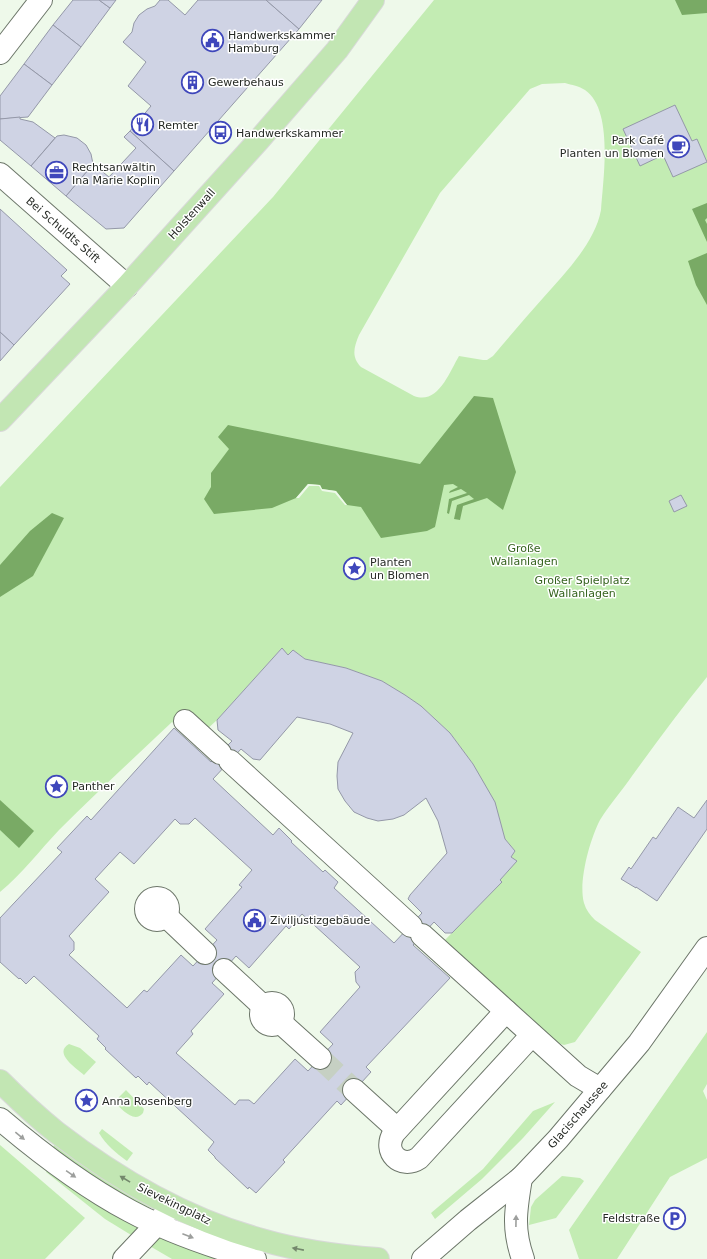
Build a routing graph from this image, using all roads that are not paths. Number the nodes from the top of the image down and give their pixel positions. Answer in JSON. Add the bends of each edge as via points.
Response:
{"nodes":[{"id":1,"x":41,"y":0,"type":"edge"},
{"id":2,"x":373,"y":0,"type":"edge"},
{"id":3,"x":0,"y":52,"type":"edge"},
{"id":4,"x":0,"y":174,"type":"edge"},
{"id":5,"x":127,"y":286,"type":"junction"},
{"id":6,"x":0,"y":420,"type":"edge"},
{"id":7,"x":185,"y":721,"type":"dead end"},
{"id":8,"x":165,"y":916,"type":"dead end"},
{"id":9,"x":707,"y":948,"type":"edge"},
{"id":10,"x":205,"y":952,"type":"dead end"},
{"id":11,"x":224,"y":970,"type":"dead end"},
{"id":12,"x":506,"y":1011,"type":"junction"},
{"id":13,"x":532,"y":1035,"type":"junction"},
{"id":14,"x":320,"y":1058,"type":"tunnel mouth"},
{"id":15,"x":0,"y":1081,"type":"edge"},
{"id":16,"x":600,"y":1089,"type":"junction"},
{"id":17,"x":354,"y":1090,"type":"tunnel mouth"},
{"id":18,"x":0,"y":1120,"type":"edge"},
{"id":19,"x":397,"y":1129,"type":"junction"},
{"id":20,"x":522,"y":1178,"type":"junction"},
{"id":21,"x":171,"y":1205,"type":"junction"},
{"id":22,"x":157,"y":1224,"type":"junction"},
{"id":23,"x":230,"y":1248,"type":"edge"},
{"id":24,"x":124,"y":1259,"type":"edge"},
{"id":25,"x":255,"y":1259,"type":"edge"},
{"id":26,"x":378,"y":1259,"type":"edge"},
{"id":27,"x":423,"y":1259,"type":"edge"},
{"id":28,"x":523,"y":1259,"type":"edge"}],
"edges":[{"from":1,"to":3,"type":"street"},
{"from":2,"to":5,"type":"main road","name":"Holstenwall","via":[[337,50]]},
{"from":4,"to":5,"type":"street","name":"Bei Schuldts Stift"},
{"from":5,"to":6,"type":"main road","name":"Holstenwall"},
{"from":7,"to":12,"type":"street"},
{"from":8,"to":10,"type":"street"},
{"from":9,"to":16,"type":"street","name":"Glacischaussee","via":[[639,1043]]},
{"from":11,"to":14,"type":"street","via":[[264,1007],[262,1017],[265,1023],[275,1025],[280,1022]]},
{"from":12,"to":13,"type":"street"},
{"from":12,"to":19,"type":"street"},
{"from":13,"to":16,"type":"street","via":[[578,1076]]},
{"from":13,"to":19,"type":"street","via":[[422,1156],[414,1161],[404,1162],[394,1155],[390,1142]]},
{"from":21,"to":15,"type":"main road","name":"Sievekingplatz","one_way":true,"via":[[92,1158],[56,1132]]},
{"from":16,"to":20,"type":"street","name":"Glacischaussee"},
{"from":17,"to":19,"type":"street"},
{"from":18,"to":22,"type":"street","one_way":true,"via":[[85,1184]]},
{"from":20,"to":27,"type":"street","name":"Glacischaussee"},
{"from":28,"to":20,"type":"street","one_way":true,"via":[[517,1242],[516,1227]]},
{"from":21,"to":22,"type":"street"},
{"from":21,"to":23,"type":"main road","name":"Sievekingplatz"},
{"from":22,"to":23,"type":"street","one_way":true},
{"from":22,"to":24,"type":"street"},
{"from":23,"to":25,"type":"street"},
{"from":26,"to":23,"type":"main road","name":"Sievekingplatz","one_way":true,"via":[[293,1248]]}]}
